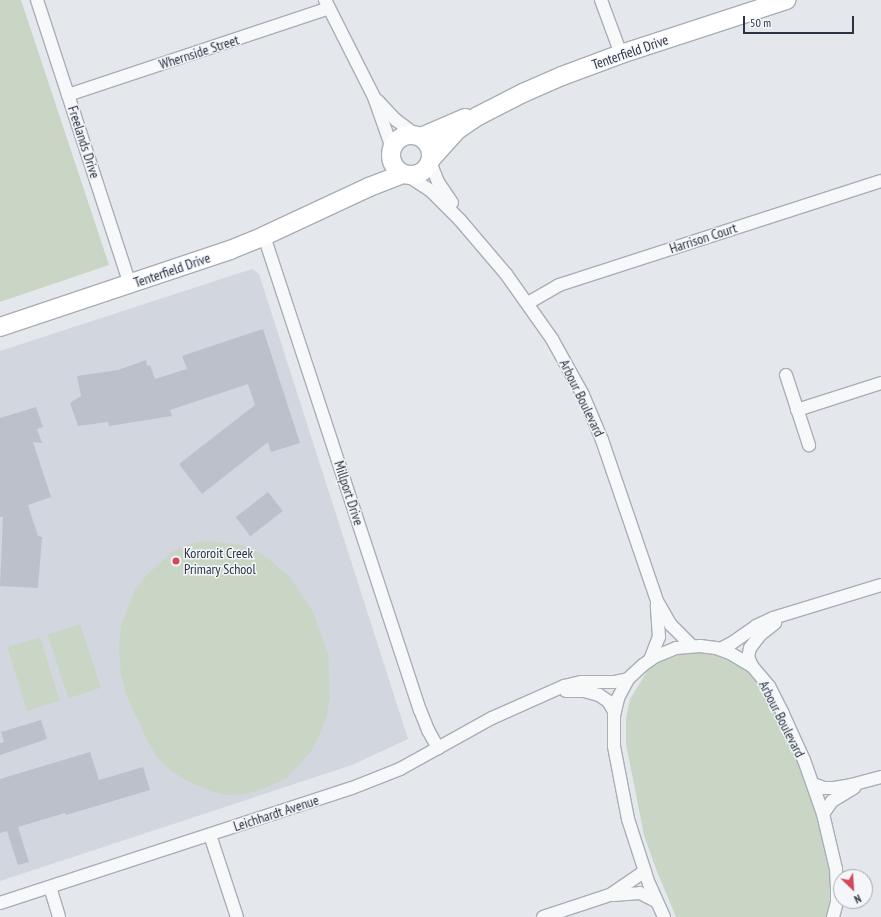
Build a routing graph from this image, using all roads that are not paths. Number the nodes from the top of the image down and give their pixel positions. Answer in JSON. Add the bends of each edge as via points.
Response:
{"nodes":[{"id":1,"x":37,"y":0,"type":"edge"},
{"id":2,"x":601,"y":0,"type":"edge"},
{"id":3,"x":786,"y":0,"type":"edge"},
{"id":4,"x":327,"y":4,"type":"edge"},
{"id":5,"x":621,"y":54,"type":"junction"},
{"id":6,"x":68,"y":95,"type":"junction"},
{"id":7,"x":374,"y":97,"type":"junction"},
{"id":8,"x":478,"y":116,"type":"junction"},
{"id":9,"x":418,"y":136,"type":"junction"},
{"id":10,"x":391,"y":150,"type":"junction"},
{"id":11,"x":431,"y":160,"type":"junction"},
{"id":12,"x":404,"y":174,"type":"junction"},
{"id":13,"x":881,"y":180,"type":"edge"},
{"id":14,"x":339,"y":200,"type":"junction"},
{"id":15,"x":460,"y":220,"type":"junction"},
{"id":16,"x":264,"y":236,"type":"junction"},
{"id":17,"x":130,"y":284,"type":"junction"},
{"id":18,"x":528,"y":303,"type":"junction"},
{"id":19,"x":0,"y":326,"type":"edge"},
{"id":20,"x":786,"y":375,"type":"dead end"},
{"id":21,"x":881,"y":383,"type":"edge"},
{"id":22,"x":797,"y":410,"type":"junction"},
{"id":23,"x":809,"y":445,"type":"dead end"},
{"id":24,"x":881,"y":585,"type":"edge"},
{"id":25,"x":657,"y":602,"type":"junction"},
{"id":26,"x":791,"y":614,"type":"junction"},
{"id":27,"x":692,"y":646,"type":"junction"},
{"id":28,"x":720,"y":649,"type":"junction"},
{"id":29,"x":650,"y":660,"type":"junction"},
{"id":30,"x":752,"y":666,"type":"junction"},
{"id":31,"x":628,"y":679,"type":"junction"},
{"id":32,"x":542,"y":696,"type":"junction"},
{"id":33,"x":614,"y":711,"type":"junction"},
{"id":34,"x":438,"y":748,"type":"junction"},
{"id":35,"x":881,"y":777,"type":"edge"},
{"id":36,"x":866,"y":782,"type":"junction"},
{"id":37,"x":813,"y":784,"type":"junction"},
{"id":38,"x":823,"y":814,"type":"junction"},
{"id":39,"x":210,"y":834,"type":"junction"},
{"id":40,"x":645,"y":871,"type":"junction"},
{"id":41,"x":50,"y":887,"type":"junction"},
{"id":42,"x":610,"y":895,"type":"junction"},
{"id":43,"x":656,"y":901,"type":"junction"},
{"id":44,"x":0,"y":903,"type":"edge"},
{"id":45,"x":59,"y":917,"type":"edge"},
{"id":46,"x":237,"y":917,"type":"edge"},
{"id":47,"x":543,"y":917,"type":"edge"},
{"id":48,"x":664,"y":917,"type":"edge"},
{"id":49,"x":833,"y":917,"type":"edge"}],
"edges":[{"from":1,"to":6,"type":"street","name":"Freelands Drive"},
{"from":2,"to":5,"type":"street"},
{"from":3,"to":5,"type":"street","name":"Tenterfield Drive"},
{"from":4,"to":6,"type":"street","name":"Whernside Street"},
{"from":4,"to":7,"type":"street"},
{"from":5,"to":8,"type":"street","name":"Tenterfield Drive","via":[[562,76]]},
{"from":6,"to":17,"type":"street","name":"Freelands Drive"},
{"from":7,"to":9,"type":"street","via":[[396,120]]},
{"from":7,"to":10,"type":"street"},
{"from":8,"to":9,"type":"street","name":"Tenterfield Drive"},
{"from":8,"to":11,"type":"street","name":"Tenterfield Drive","via":[[457,130]]},
{"from":9,"to":10,"type":"street","via":[[404,136]]},
{"from":9,"to":11,"type":"street","via":[[430,146]]},
{"from":10,"to":12,"type":"street","via":[[393,165]]},
{"from":10,"to":14,"type":"street","name":"Tenterfield Drive","via":[[376,174]]},
{"from":11,"to":12,"type":"street","via":[[422,172]]},
{"from":11,"to":15,"type":"street","via":[[437,180]]},
{"from":12,"to":14,"type":"street","name":"Tenterfield Drive"},
{"from":12,"to":15,"type":"street","via":[[431,191]]},
{"from":13,"to":18,"type":"street","name":"Harrison Court","via":[[559,285]]},
{"from":14,"to":16,"type":"street","name":"Tenterfield Drive"},
{"from":15,"to":18,"type":"street","name":"Arbour Boulevard"},
{"from":16,"to":17,"type":"street","name":"Tenterfield Drive"},
{"from":16,"to":34,"type":"street","name":"Millport Drive","via":[[420,710]]},
{"from":17,"to":19,"type":"street","name":"Tenterfield Drive"},
{"from":18,"to":25,"type":"street","name":"Arbour Boulevard","via":[[569,369],[600,434]]},
{"from":20,"to":22,"type":"street"},
{"from":21,"to":22,"type":"street"},
{"from":22,"to":23,"type":"street"},
{"from":24,"to":26,"type":"street"},
{"from":25,"to":27,"type":"street","via":[[671,625]]},
{"from":25,"to":29,"type":"street","via":[[659,637]]},
{"from":26,"to":28,"type":"street","via":[[764,622]]},
{"from":26,"to":30,"type":"street","via":[[768,627],[754,641],[748,657]]},
{"from":27,"to":28,"type":"street","name":"Arbour Boulevard"},
{"from":27,"to":29,"type":"street","name":"Arbour Boulevard","via":[[676,648]]},
{"from":28,"to":30,"type":"street","name":"Arbour Boulevard"},
{"from":29,"to":31,"type":"street","name":"Arbour Boulevard"},
{"from":30,"to":37,"type":"street","name":"Arbour Boulevard","via":[[769,686],[784,714]]},
{"from":31,"to":32,"type":"street","via":[[572,684]]},
{"from":31,"to":33,"type":"street","name":"Arbour Boulevard"},
{"from":32,"to":33,"type":"street","via":[[563,692],[592,692],[604,697]]},
{"from":32,"to":34,"type":"street","name":"Leichhardt Avenue","via":[[492,718]]},
{"from":33,"to":40,"type":"street","name":"Arbour Boulevard","via":[[614,746],[623,798]]},
{"from":34,"to":39,"type":"street","name":"Leichhardt Avenue","via":[[400,769],[352,788]]},
{"from":35,"to":36,"type":"street"},
{"from":36,"to":37,"type":"street","via":[[834,788]]},
{"from":36,"to":38,"type":"street","via":[[832,801]]},
{"from":37,"to":38,"type":"street","name":"Arbour Boulevard"},
{"from":38,"to":49,"type":"street","name":"Arbour Boulevard","via":[[836,869],[837,902]]},
{"from":39,"to":41,"type":"street","name":"Leichhardt Avenue"},
{"from":39,"to":46,"type":"street"},
{"from":40,"to":42,"type":"street"},
{"from":40,"to":43,"type":"street","name":"Arbour Boulevard"},
{"from":41,"to":44,"type":"street","name":"Leichhardt Avenue"},
{"from":41,"to":45,"type":"street"},
{"from":42,"to":43,"type":"street","via":[[640,893]]},
{"from":42,"to":47,"type":"street"},
{"from":43,"to":48,"type":"street","name":"Arbour Boulevard"}]}
